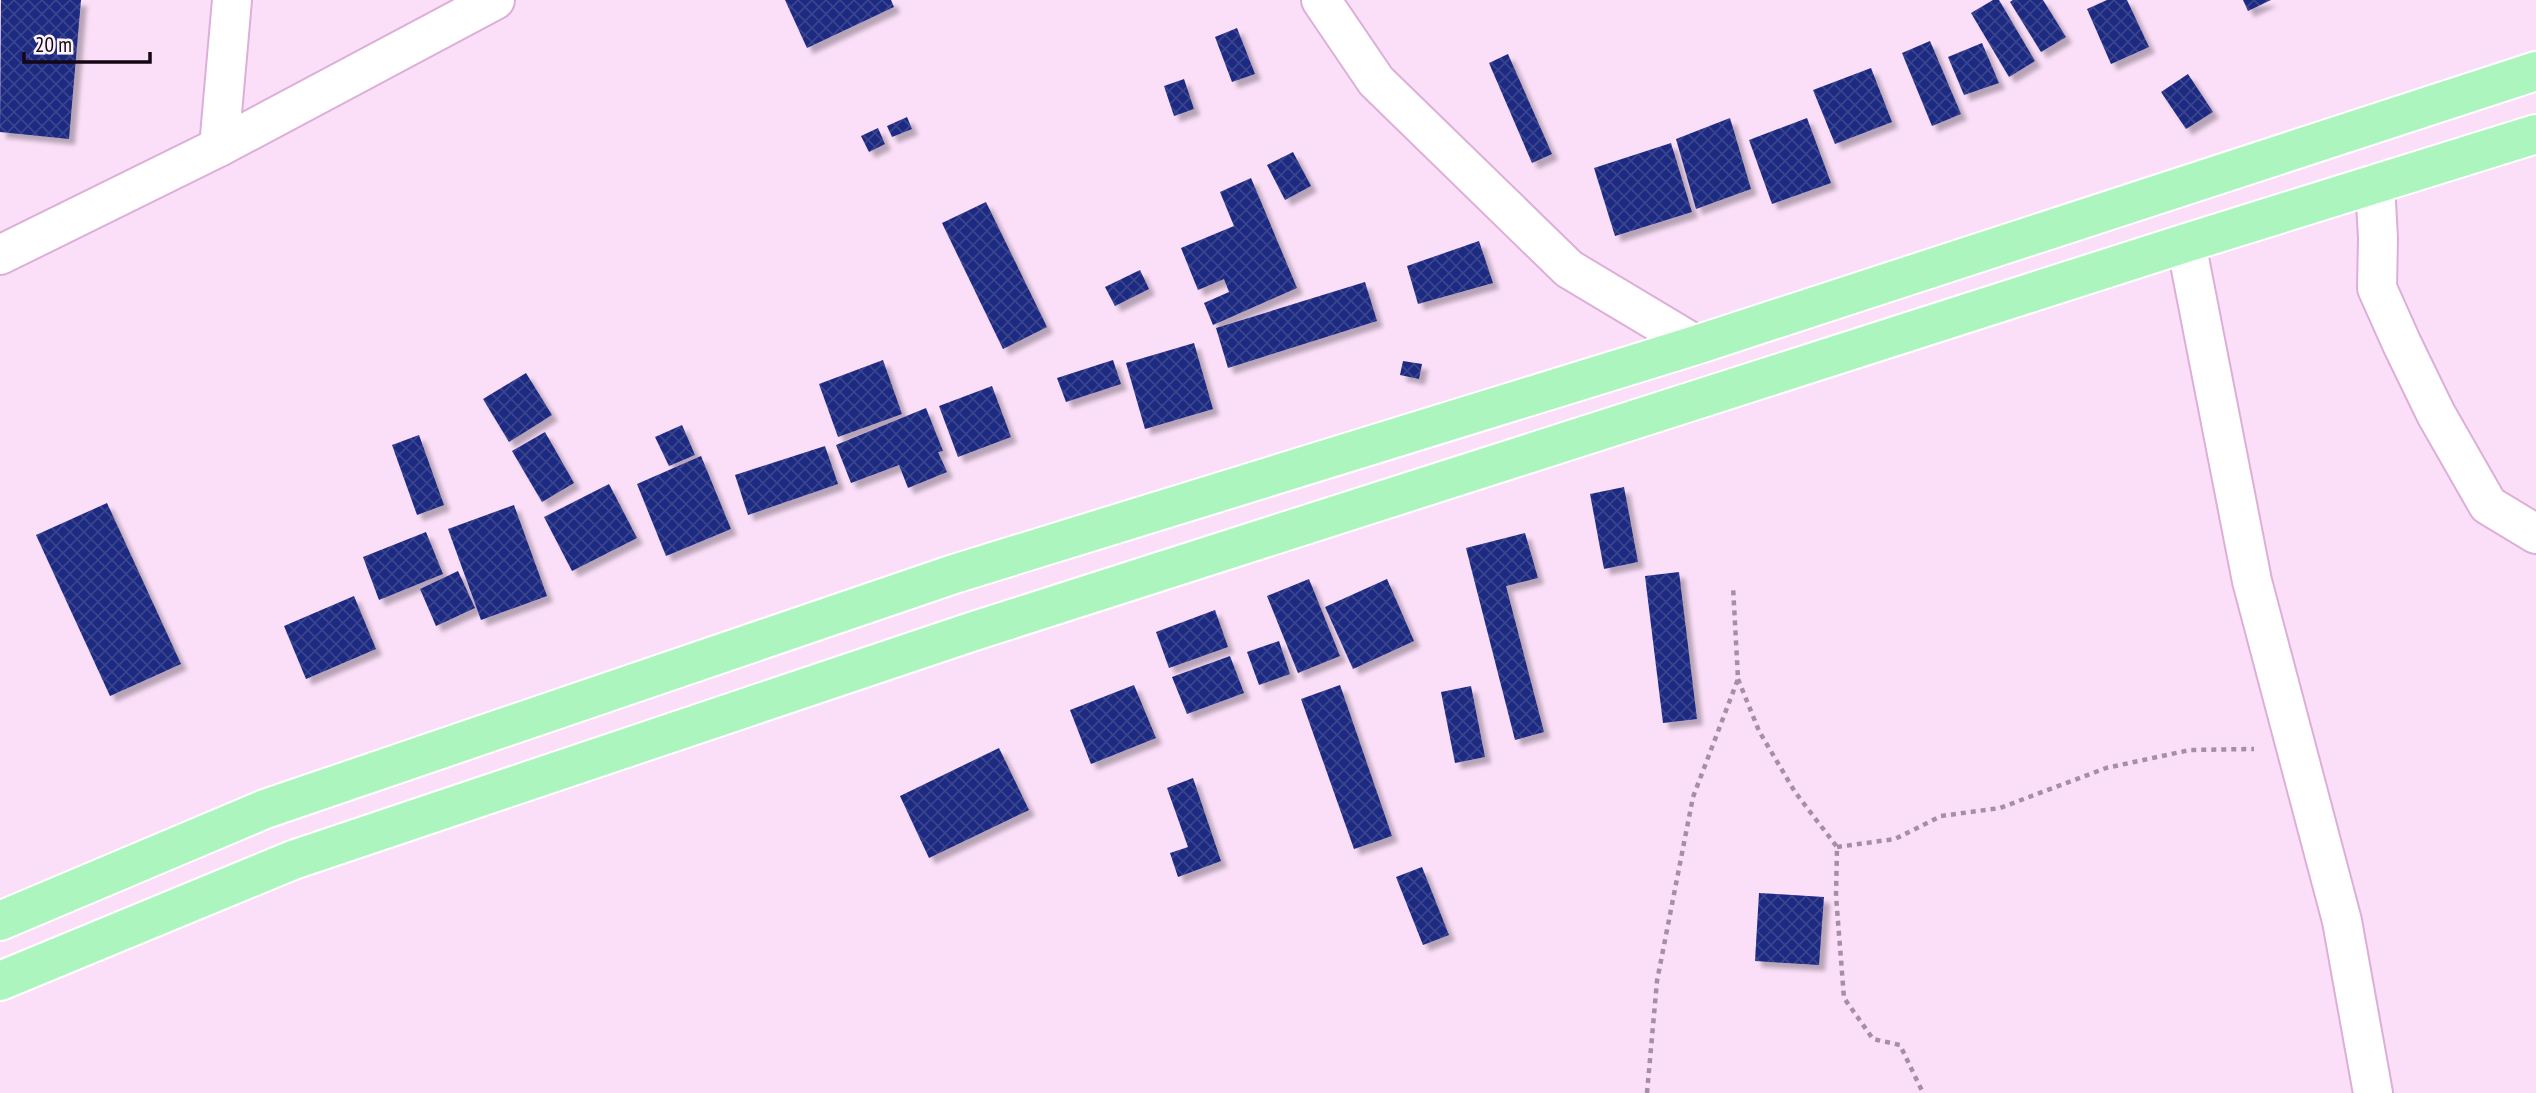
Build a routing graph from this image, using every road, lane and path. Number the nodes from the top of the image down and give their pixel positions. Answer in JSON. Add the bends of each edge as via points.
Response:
{"nodes":[{"id":1,"x":232,"y":0,"type":"edge"},
{"id":2,"x":495,"y":0,"type":"edge"},
{"id":3,"x":1321,"y":0,"type":"edge"},
{"id":4,"x":2536,"y":71,"type":"edge"},
{"id":5,"x":2536,"y":134,"type":"edge"},
{"id":6,"x":219,"y":147,"type":"junction"},
{"id":7,"x":2375,"y":184,"type":"junction"},
{"id":8,"x":2186,"y":243,"type":"junction"},
{"id":9,"x":0,"y":254,"type":"edge"},
{"id":10,"x":1696,"y":345,"type":"junction"},
{"id":11,"x":2536,"y":534,"type":"edge"},
{"id":12,"x":1733,"y":586,"type":"dead end"},
{"id":13,"x":1738,"y":679,"type":"junction"},
{"id":14,"x":2295,"y":743,"type":"junction"},
{"id":15,"x":1837,"y":847,"type":"junction"},
{"id":16,"x":0,"y":921,"type":"edge"},
{"id":17,"x":0,"y":981,"type":"edge"},
{"id":18,"x":1647,"y":1093,"type":"edge"},
{"id":19,"x":1923,"y":1093,"type":"edge"},
{"id":20,"x":2373,"y":1093,"type":"edge"}],
"edges":[{"from":1,"to":6,"type":"street"},
{"from":2,"to":6,"type":"street"},
{"from":3,"to":10,"type":"street","via":[[1376,81],[1569,269]]},
{"from":4,"to":10,"type":"main road"},
{"from":5,"to":7,"type":"main road"},
{"from":6,"to":9,"type":"street"},
{"from":7,"to":8,"type":"main road"},
{"from":7,"to":11,"type":"street","via":[[2377,288],[2402,344],[2488,505]]},
{"from":8,"to":14,"type":"street","via":[[2252,581]]},
{"from":8,"to":17,"type":"main road","via":[[1021,616],[293,860]]},
{"from":10,"to":16,"type":"main road","via":[[954,574],[265,809]]},
{"from":12,"to":13,"type":"path"},
{"from":13,"to":15,"type":"path","via":[[1765,741],[1795,792]]},
{"from":13,"to":18,"type":"path","via":[[1693,797],[1657,981]]},
{"from":14,"to":15,"type":"path","via":[[2247,750],[2190,750],[2106,768],[2000,807],[1941,816],[1895,839]]},
{"from":14,"to":20,"type":"street","via":[[2342,921]]},
{"from":15,"to":19,"type":"path","via":[[1844,998],[1873,1039],[1900,1045]]}]}
